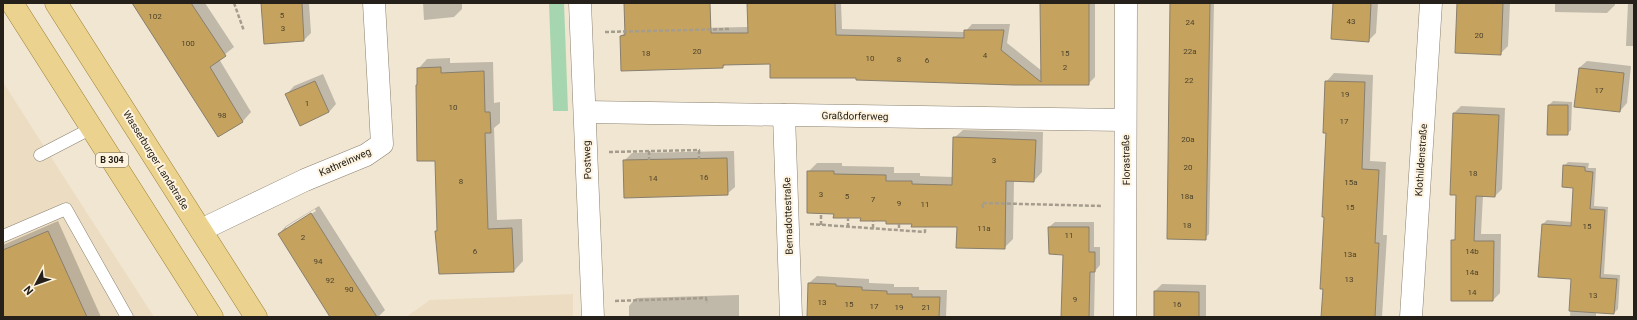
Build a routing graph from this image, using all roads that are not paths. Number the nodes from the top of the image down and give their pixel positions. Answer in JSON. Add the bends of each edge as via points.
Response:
{"nodes":[{"id":1,"x":12,"y":3,"type":"edge"},
{"id":2,"x":56,"y":3,"type":"edge"},
{"id":3,"x":374,"y":3,"type":"edge"},
{"id":4,"x":580,"y":3,"type":"edge"},
{"id":5,"x":1126,"y":3,"type":"edge"},
{"id":6,"x":1431,"y":3,"type":"edge"},
{"id":7,"x":585,"y":112,"type":"junction"},
{"id":8,"x":784,"y":115,"type":"junction"},
{"id":9,"x":1125,"y":120,"type":"junction"},
{"id":10,"x":92,"y":128,"type":"junction"},
{"id":11,"x":40,"y":155,"type":"dead end"},
{"id":12,"x":201,"y":230,"type":"junction"},
{"id":13,"x":3,"y":236,"type":"edge"},
{"id":14,"x":593,"y":309,"type":"edge"},
{"id":15,"x":127,"y":317,"type":"edge"},
{"id":16,"x":212,"y":317,"type":"edge"},
{"id":17,"x":256,"y":317,"type":"edge"},
{"id":18,"x":791,"y":317,"type":"edge"},
{"id":19,"x":1125,"y":317,"type":"edge"},
{"id":20,"x":1411,"y":317,"type":"edge"}],
"edges":[{"from":1,"to":10,"type":"main road","number":"B 304"},
{"from":2,"to":12,"type":"main road","name":"Wasserburger Landstraße"},
{"from":3,"to":12,"type":"street","name":"Kathreinweg","via":[[382,144],[366,155],[305,180]]},
{"from":4,"to":7,"type":"street","name":"Postweg"},
{"from":5,"to":9,"type":"street","name":"Florastraße"},
{"from":6,"to":20,"type":"street","name":"Klothildenstraße"},
{"from":7,"to":8,"type":"street","name":"Graßdorferweg"},
{"from":7,"to":14,"type":"street","name":"Postweg"},
{"from":8,"to":9,"type":"street","name":"Graßdorferweg"},
{"from":8,"to":18,"type":"street","name":"Bernadottestraße"},
{"from":9,"to":19,"type":"street","name":"Florastraße"},
{"from":10,"to":11,"type":"lane"},
{"from":10,"to":16,"type":"main road","number":"B 304"},
{"from":12,"to":17,"type":"main road","name":"Wasserburger Landstraße"},
{"from":13,"to":15,"type":"lane","via":[[66,209]]}]}
